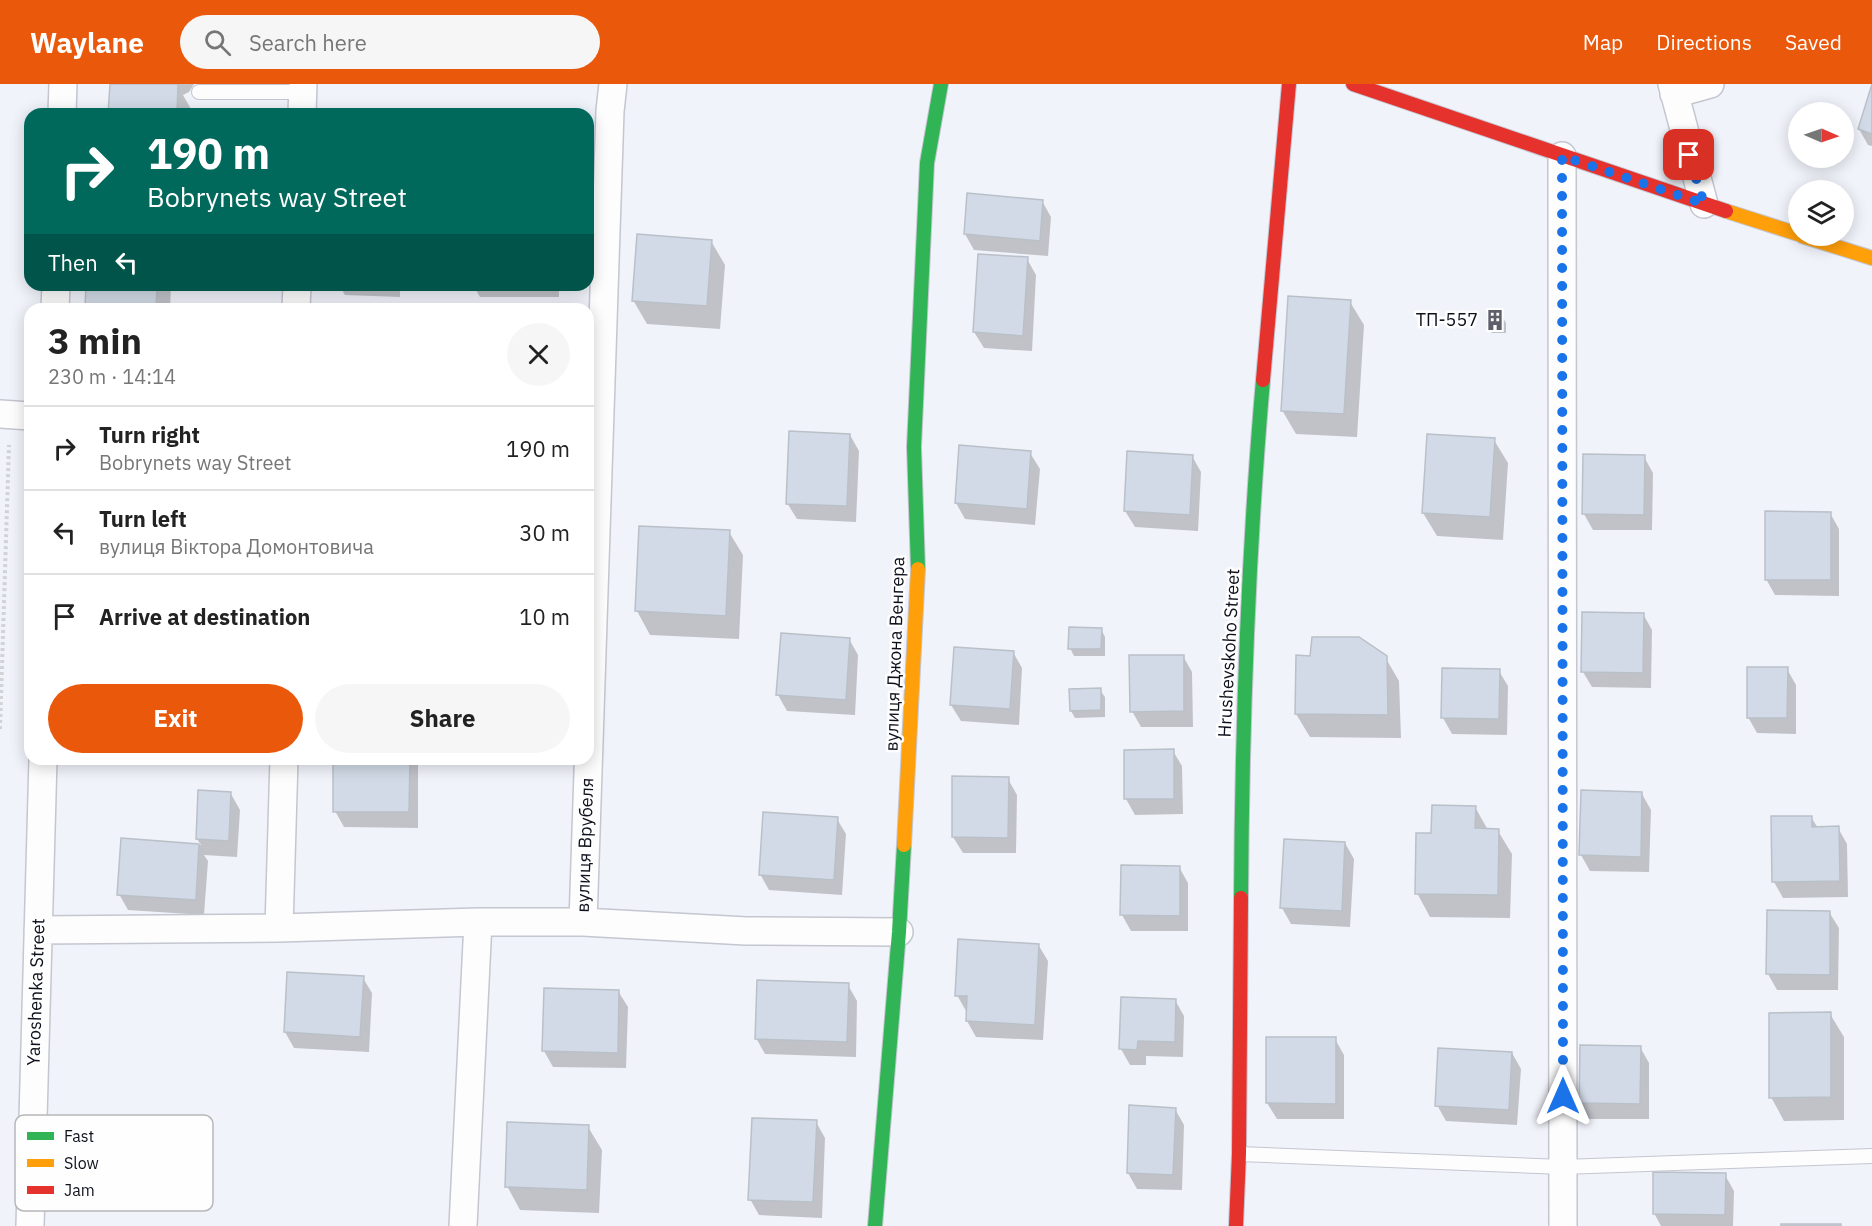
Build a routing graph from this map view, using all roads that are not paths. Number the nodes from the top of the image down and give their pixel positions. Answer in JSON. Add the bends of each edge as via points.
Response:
{"nodes":[{"id":1,"x":63,"y":84,"type":"edge"},
{"id":2,"x":613,"y":84,"type":"edge"},
{"id":3,"x":941,"y":84,"type":"edge"},
{"id":4,"x":1289,"y":84,"type":"edge"},
{"id":5,"x":1353,"y":84,"type":"edge"},
{"id":6,"x":1710,"y":84,"type":"edge"},
{"id":7,"x":1673,"y":89,"type":"edge"},
{"id":8,"x":199,"y":92,"type":"dead end"},
{"id":9,"x":303,"y":96,"type":"edge"},
{"id":10,"x":62,"y":108,"type":"edge"},
{"id":11,"x":1562,"y":156,"type":"junction"},
{"id":12,"x":1704,"y":204,"type":"junction"},
{"id":13,"x":1788,"y":231,"type":"edge"},
{"id":14,"x":1834,"y":246,"type":"edge"},
{"id":15,"x":1872,"y":258,"type":"edge"},
{"id":16,"x":594,"y":584,"type":"edge"},
{"id":17,"x":43,"y":765,"type":"edge"},
{"id":18,"x":284,"y":765,"type":"edge"},
{"id":19,"x":588,"y":765,"type":"edge"},
{"id":20,"x":478,"y":922,"type":"junction"},
{"id":21,"x":583,"y":922,"type":"junction"},
{"id":22,"x":279,"y":928,"type":"junction"},
{"id":23,"x":38,"y":930,"type":"junction"},
{"id":24,"x":899,"y":932,"type":"junction"},
{"id":25,"x":33,"y":1115,"type":"edge"},
{"id":26,"x":1239,"y":1154,"type":"junction"},
{"id":27,"x":1872,"y":1156,"type":"edge"},
{"id":28,"x":1563,"y":1167,"type":"junction"},
{"id":29,"x":30,"y":1211,"type":"edge"},
{"id":30,"x":30,"y":1226,"type":"edge"},
{"id":31,"x":463,"y":1226,"type":"edge"},
{"id":32,"x":875,"y":1226,"type":"edge"},
{"id":33,"x":1236,"y":1226,"type":"edge"},
{"id":34,"x":1563,"y":1226,"type":"edge"}],
"edges":[{"from":1,"to":10,"type":"street"},
{"from":2,"to":16,"type":"street","name":"вулиця Врубеля"},
{"from":3,"to":24,"type":"street","name":"вулиця Джона Венгера","via":[[927,163],[914,447],[918,575]]},
{"from":4,"to":26,"type":"street","name":"Hrushevskoho Street","via":[[1255,477],[1242,741]]},
{"from":5,"to":11,"type":"street"},
{"from":6,"to":7,"type":"street"},
{"from":7,"to":12,"type":"street"},
{"from":8,"to":9,"type":"lane"},
{"from":11,"to":12,"type":"street"},
{"from":11,"to":28,"type":"street"},
{"from":12,"to":13,"type":"street"},
{"from":14,"to":15,"type":"street"},
{"from":17,"to":23,"type":"street","name":"Yaroshenka Street"},
{"from":18,"to":22,"type":"street"},
{"from":19,"to":21,"type":"street","name":"вулиця Врубеля"},
{"from":20,"to":21,"type":"street"},
{"from":20,"to":22,"type":"street"},
{"from":20,"to":31,"type":"street"},
{"from":21,"to":24,"type":"street","via":[[746,931]]},
{"from":22,"to":23,"type":"street"},
{"from":23,"to":25,"type":"street","name":"Yaroshenka Street"},
{"from":24,"to":32,"type":"street","name":"вулиця Джона Венгера"},
{"from":26,"to":28,"type":"lane"},
{"from":26,"to":33,"type":"street","name":"Hrushevskoho Street"},
{"from":27,"to":28,"type":"lane"},
{"from":28,"to":34,"type":"street"},
{"from":29,"to":30,"type":"street","name":"Yaroshenka Street"}]}
